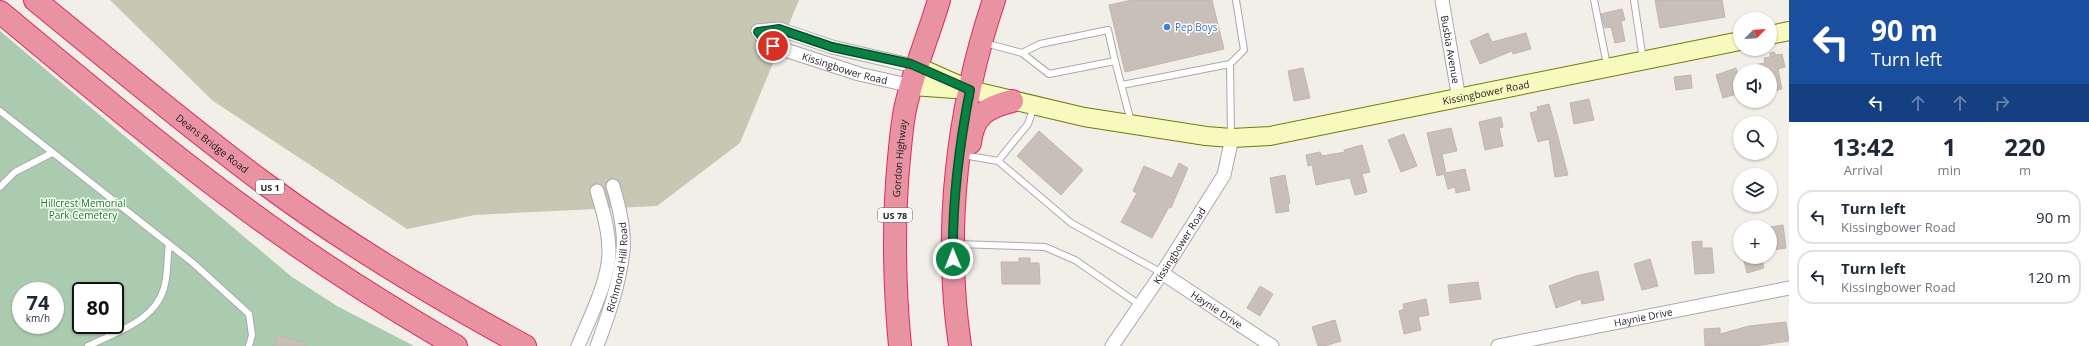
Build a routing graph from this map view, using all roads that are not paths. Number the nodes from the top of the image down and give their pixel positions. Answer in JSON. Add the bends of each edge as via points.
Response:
{"nodes":[{"id":1,"x":35,"y":0,"type":"edge"},
{"id":2,"x":939,"y":0,"type":"edge"},
{"id":3,"x":994,"y":0,"type":"edge"},
{"id":4,"x":1236,"y":0,"type":"edge"},
{"id":5,"x":1442,"y":0,"type":"edge"},
{"id":6,"x":1594,"y":0,"type":"edge"},
{"id":7,"x":1634,"y":0,"type":"edge"},
{"id":8,"x":0,"y":12,"type":"edge"},
{"id":9,"x":1789,"y":31,"type":"edge"},
{"id":10,"x":1777,"y":34,"type":"edge"},
{"id":11,"x":981,"y":42,"type":"junction"},
{"id":12,"x":1733,"y":43,"type":"edge"},
{"id":13,"x":1022,"y":53,"type":"junction"},
{"id":14,"x":1115,"y":61,"type":"junction"},
{"id":15,"x":1644,"y":62,"type":"junction"},
{"id":16,"x":1230,"y":64,"type":"junction"},
{"id":17,"x":1607,"y":69,"type":"junction"},
{"id":18,"x":915,"y":76,"type":"junction"},
{"id":19,"x":1122,"y":85,"type":"junction"},
{"id":20,"x":970,"y":90,"type":"junction"},
{"id":21,"x":1459,"y":99,"type":"junction"},
{"id":22,"x":1012,"y":101,"type":"junction"},
{"id":23,"x":1034,"y":106,"type":"junction"},
{"id":24,"x":0,"y":111,"type":"edge"},
{"id":25,"x":1132,"y":124,"type":"junction"},
{"id":26,"x":1232,"y":138,"type":"junction"},
{"id":27,"x":52,"y":153,"type":"junction"},
{"id":28,"x":968,"y":156,"type":"junction"},
{"id":29,"x":998,"y":161,"type":"junction"},
{"id":30,"x":613,"y":186,"type":"dead end"},
{"id":31,"x":0,"y":187,"type":"edge"},
{"id":32,"x":597,"y":191,"type":"dead end"},
{"id":33,"x":169,"y":244,"type":"junction"},
{"id":34,"x":953,"y":244,"type":"junction"},
{"id":35,"x":1162,"y":272,"type":"junction"},
{"id":36,"x":1789,"y":288,"type":"edge"},
{"id":37,"x":1140,"y":304,"type":"junction"},
{"id":38,"x":88,"y":346,"type":"edge"},
{"id":39,"x":249,"y":346,"type":"edge"},
{"id":40,"x":456,"y":346,"type":"edge"},
{"id":41,"x":525,"y":346,"type":"edge"},
{"id":42,"x":578,"y":346,"type":"edge"},
{"id":43,"x":597,"y":346,"type":"edge"},
{"id":44,"x":900,"y":346,"type":"edge"},
{"id":45,"x":960,"y":346,"type":"edge"},
{"id":46,"x":1112,"y":346,"type":"edge"},
{"id":47,"x":1272,"y":346,"type":"edge"},
{"id":48,"x":1498,"y":346,"type":"edge"}],
"edges":[{"from":1,"to":41,"type":"highway","name":"Deans Bridge Road","number":"US 1","via":[[200,133],[295,204],[382,263]]},
{"from":2,"to":18,"type":"highway","name":"Gordon Highway","number":"US 78"},
{"from":3,"to":11,"type":"highway"},
{"from":4,"to":16,"type":"lane","via":[[1244,50]]},
{"from":5,"to":21,"type":"street","name":"Busbia Avenue"},
{"from":6,"to":17,"type":"lane"},
{"from":7,"to":15,"type":"lane"},
{"from":8,"to":40,"type":"highway","via":[[191,168],[246,209],[379,301]]},
{"from":9,"to":10,"type":"street"},
{"from":11,"to":13,"type":"lane"},
{"from":11,"to":20,"type":"highway"},
{"from":12,"to":15,"type":"street","name":"Kissingbower Road"},
{"from":13,"to":14,"type":"lane","via":[[1049,74]]},
{"from":13,"to":14,"type":"lane","via":[[1040,44],[1108,30]]},
{"from":14,"to":19,"type":"lane"},
{"from":15,"to":17,"type":"street","name":"Kissingbower Road"},
{"from":16,"to":19,"type":"lane"},
{"from":16,"to":26,"type":"lane"},
{"from":17,"to":21,"type":"street","name":"Kissingbower Road"},
{"from":18,"to":18,"type":"street","name":"Kissingbower Road","via":[[779,29],[758,32],[773,46],[859,74]]},
{"from":18,"to":20,"type":"street","name":"Kissingbower Road"},
{"from":18,"to":44,"type":"highway","name":"Gordon Highway","number":"US 78","via":[[906,101],[895,200],[895,279]]},
{"from":19,"to":25,"type":"lane"},
{"from":20,"to":22,"type":"street","name":"Kissingbower Road"},
{"from":20,"to":34,"type":"highway","via":[[958,155]]},
{"from":21,"to":26,"type":"street","name":"Kissingbower Road","via":[[1270,136]]},
{"from":22,"to":23,"type":"street","name":"Kissingbower Road"},
{"from":22,"to":28,"type":"highway","via":[[992,106],[979,118],[971,134]]},
{"from":23,"to":25,"type":"street","name":"Kissingbower Road"},
{"from":23,"to":29,"type":"lane","via":[[1028,124]]},
{"from":24,"to":27,"type":"lane"},
{"from":25,"to":26,"type":"street","name":"Kissingbower Road"},
{"from":26,"to":35,"type":"street","name":"Kissingbower Road","via":[[1224,175]]},
{"from":27,"to":31,"type":"lane","via":[[15,172]]},
{"from":27,"to":33,"type":"lane"},
{"from":28,"to":29,"type":"lane"},
{"from":28,"to":34,"type":"highway"},
{"from":29,"to":35,"type":"lane","via":[[1071,223]]},
{"from":30,"to":43,"type":"street","name":"Richmond Hill Road","via":[[618,203],[623,249],[615,291]]},
{"from":32,"to":42,"type":"street","name":"Richmond Hill Road","via":[[608,236],[609,253],[599,292]]},
{"from":33,"to":38,"type":"lane","via":[[164,288],[151,313]]},
{"from":33,"to":39,"type":"lane","via":[[250,314],[252,335]]},
{"from":34,"to":37,"type":"lane","via":[[1045,247],[1075,260]]},
{"from":34,"to":45,"type":"highway","via":[[954,289]]},
{"from":35,"to":37,"type":"street","name":"Kissingbower Road"},
{"from":35,"to":47,"type":"street","name":"Haynie Drive"},
{"from":36,"to":48,"type":"street","name":"Haynie Drive"},
{"from":37,"to":46,"type":"street","name":"Kissingbower Road"}]}
